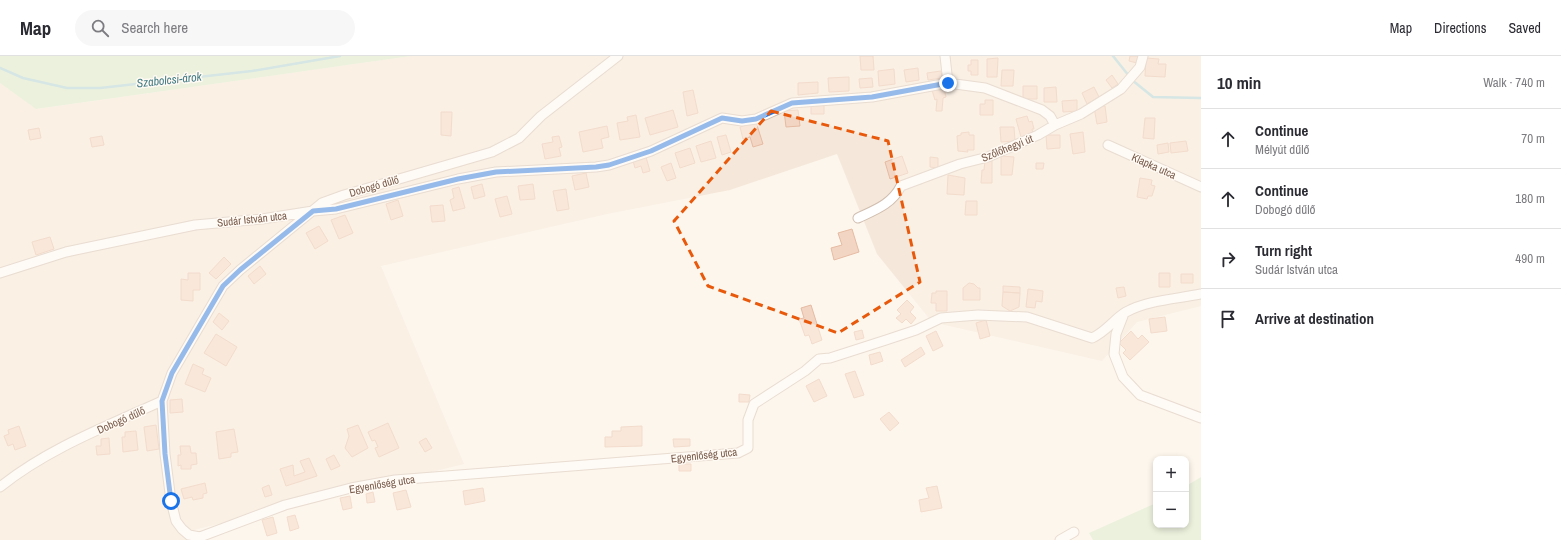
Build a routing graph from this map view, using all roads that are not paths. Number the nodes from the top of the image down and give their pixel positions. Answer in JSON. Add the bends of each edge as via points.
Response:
{"nodes":[{"id":1,"x":618,"y":56,"type":"edge"},
{"id":2,"x":945,"y":56,"type":"edge"},
{"id":3,"x":1143,"y":56,"type":"edge"},
{"id":4,"x":948,"y":83,"type":"junction"},
{"id":5,"x":1055,"y":125,"type":"junction"},
{"id":6,"x":1108,"y":145,"type":"dead end"},
{"id":7,"x":1201,"y":187,"type":"edge"},
{"id":8,"x":313,"y":211,"type":"junction"},
{"id":9,"x":858,"y":218,"type":"dead end"},
{"id":10,"x":0,"y":273,"type":"edge"},
{"id":11,"x":1201,"y":294,"type":"edge"},
{"id":12,"x":1124,"y":313,"type":"junction"},
{"id":13,"x":162,"y":401,"type":"junction"},
{"id":14,"x":1201,"y":418,"type":"edge"},
{"id":15,"x":0,"y":487,"type":"edge"},
{"id":16,"x":1074,"y":532,"type":"dead end"},
{"id":17,"x":1060,"y":540,"type":"edge"}],
"edges":[{"from":1,"to":8,"type":"street","name":"Dobogó dűlő","via":[[541,116],[519,138],[492,152],[344,195],[322,204]]},
{"from":2,"to":4,"type":"street"},
{"from":3,"to":5,"type":"street","name":"Szőlőhegyi út","via":[[1140,67],[1121,89],[1081,114]]},
{"from":4,"to":5,"type":"street","name":"Sudár István utca","via":[[985,88],[1042,110],[1050,116]]},
{"from":4,"to":8,"type":"street","name":"Sudár István utca","via":[[872,97],[792,103],[756,119],[742,121],[722,118],[651,151],[609,165],[496,172],[336,209]]},
{"from":5,"to":9,"type":"street","name":"Szőlőhegyi út","via":[[988,157],[960,164],[901,186],[884,207]]},
{"from":6,"to":7,"type":"street","name":"Klapka utca"},
{"from":8,"to":10,"type":"street","name":"Sudár István utca","via":[[262,219],[195,224],[66,252]]},
{"from":8,"to":13,"type":"street","name":"Dobogó dűlő","via":[[223,286],[172,373]]},
{"from":11,"to":12,"type":"street","name":"Egyenlőség utca","via":[[1142,305]]},
{"from":12,"to":13,"type":"street","name":"Egyenlőség utca","via":[[1101,334],[1092,338],[1027,317],[978,315],[941,318],[916,330],[830,358],[819,359],[754,404],[748,420],[748,448],[738,453],[394,480],[285,505],[200,537],[189,535],[176,521],[165,454]]},
{"from":12,"to":14,"type":"street","via":[[1116,334],[1114,354],[1123,377],[1140,395]]},
{"from":13,"to":15,"type":"street","name":"Dobogó dűlő","via":[[83,437],[14,476]]},
{"from":16,"to":17,"type":"street"}]}
